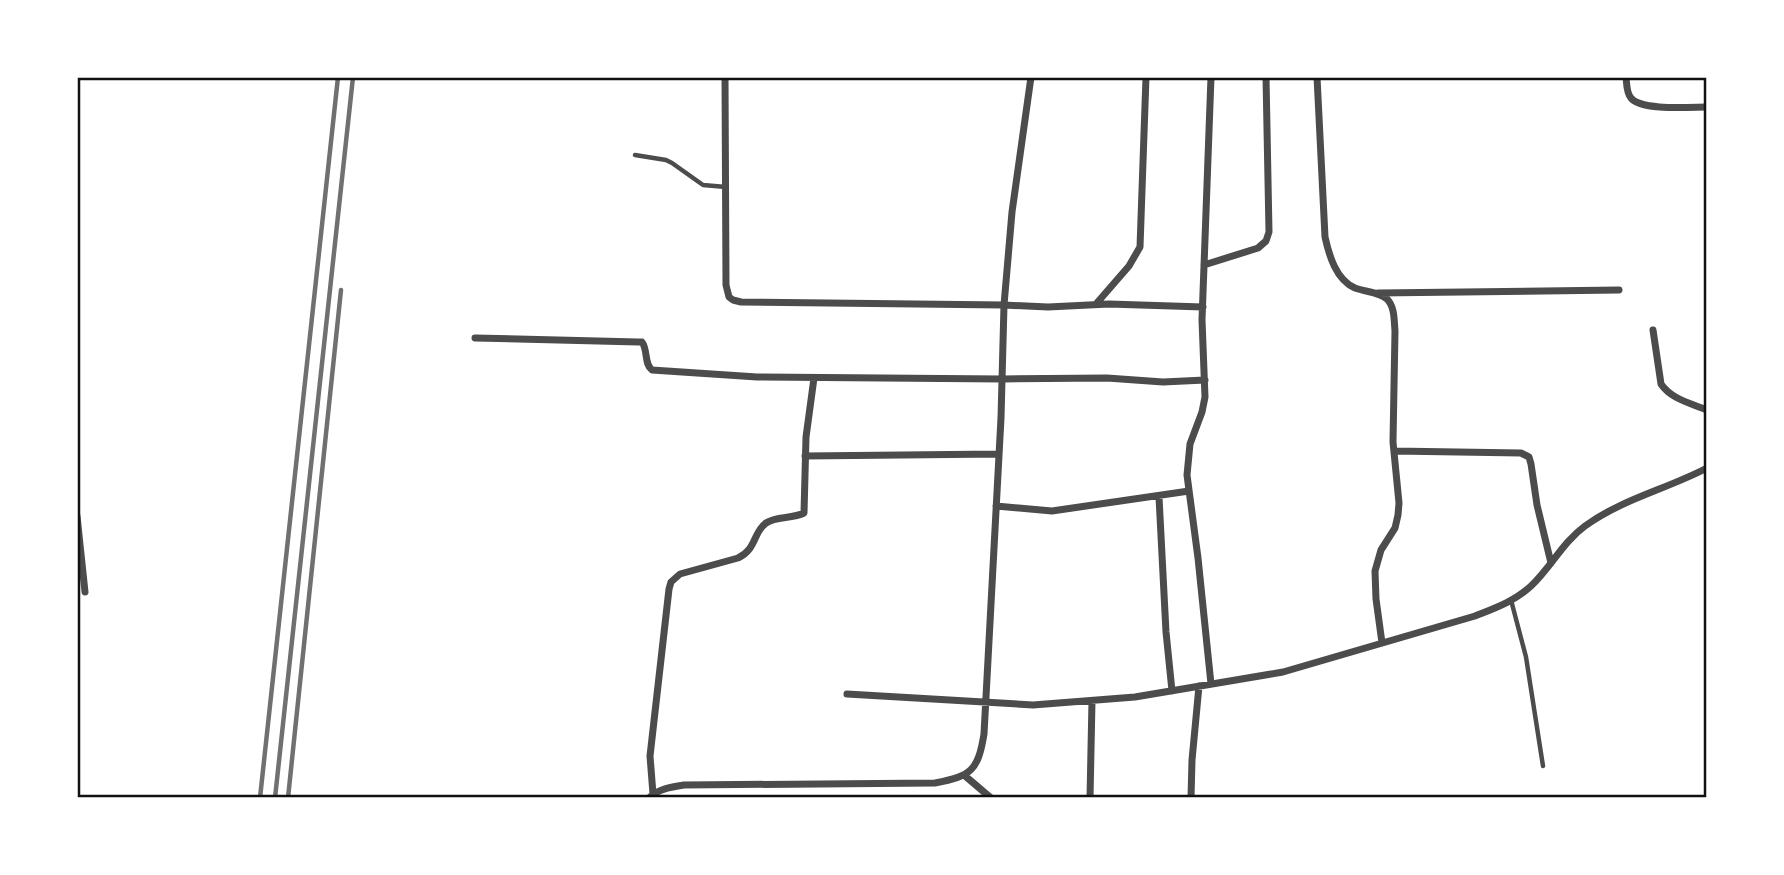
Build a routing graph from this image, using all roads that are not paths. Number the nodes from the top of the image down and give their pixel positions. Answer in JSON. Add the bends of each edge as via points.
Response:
{"nodes":[{"id":1,"x":725,"y":77,"type":"edge"},
{"id":2,"x":1031,"y":77,"type":"edge"},
{"id":3,"x":1146,"y":77,"type":"edge"},
{"id":4,"x":1211,"y":77,"type":"edge"},
{"id":5,"x":1266,"y":77,"type":"edge"},
{"id":6,"x":1317,"y":77,"type":"edge"},
{"id":7,"x":1626,"y":77,"type":"edge"},
{"id":8,"x":1707,"y":107,"type":"edge"},
{"id":9,"x":635,"y":155,"type":"dead end"},
{"id":10,"x":726,"y":187,"type":"junction"},
{"id":11,"x":1205,"y":265,"type":"junction"},
{"id":12,"x":1619,"y":290,"type":"dead end"},
{"id":13,"x":1374,"y":293,"type":"junction"},
{"id":14,"x":1096,"y":304,"type":"junction"},
{"id":15,"x":1004,"y":305,"type":"junction"},
{"id":16,"x":1203,"y":307,"type":"junction"},
{"id":17,"x":1653,"y":330,"type":"dead end"},
{"id":18,"x":475,"y":338,"type":"dead end"},
{"id":19,"x":814,"y":378,"type":"junction"},
{"id":20,"x":1002,"y":379,"type":"junction"},
{"id":21,"x":1205,"y":380,"type":"junction"},
{"id":22,"x":1707,"y":410,"type":"edge"},
{"id":23,"x":1394,"y":451,"type":"junction"},
{"id":24,"x":999,"y":454,"type":"junction"},
{"id":25,"x":805,"y":456,"type":"junction"},
{"id":26,"x":1707,"y":468,"type":"edge"},
{"id":27,"x":1189,"y":491,"type":"junction"},
{"id":28,"x":1159,"y":497,"type":"junction"},
{"id":29,"x":996,"y":506,"type":"junction"},
{"id":30,"x":77,"y":516,"type":"edge"},
{"id":31,"x":1551,"y":562,"type":"junction"},
{"id":32,"x":85,"y":592,"type":"dead end"},
{"id":33,"x":1511,"y":600,"type":"junction"},
{"id":34,"x":1382,"y":643,"type":"junction"},
{"id":35,"x":1210,"y":684,"type":"junction"},
{"id":36,"x":1199,"y":686,"type":"junction"},
{"id":37,"x":1172,"y":691,"type":"junction"},
{"id":38,"x":848,"y":694,"type":"dead end"},
{"id":39,"x":1092,"y":701,"type":"junction"},
{"id":40,"x":985,"y":702,"type":"junction"},
{"id":41,"x":1542,"y":765,"type":"dead end"},
{"id":42,"x":964,"y":775,"type":"junction"},
{"id":43,"x":651,"y":796,"type":"edge"},
{"id":44,"x":991,"y":798,"type":"edge"},
{"id":45,"x":1090,"y":798,"type":"edge"},
{"id":46,"x":1191,"y":798,"type":"edge"}],
"edges":[{"from":1,"to":10,"type":"street"},
{"from":2,"to":15,"type":"street"},
{"from":3,"to":14,"type":"street","via":[[1140,247],[1129,267]]},
{"from":4,"to":11,"type":"street"},
{"from":5,"to":11,"type":"street","via":[[1269,232],[1258,248]]},
{"from":6,"to":13,"type":"street","via":[[1328,251],[1347,283]]},
{"from":7,"to":8,"type":"street","via":[[1633,101],[1660,107]]},
{"from":9,"to":10,"type":"lane","via":[[666,160],[703,185]]},
{"from":10,"to":15,"type":"street","via":[[726,285],[733,300]]},
{"from":11,"to":16,"type":"street"},
{"from":12,"to":13,"type":"street"},
{"from":13,"to":23,"type":"street","via":[[1387,299],[1394,316]]},
{"from":14,"to":15,"type":"street"},
{"from":14,"to":16,"type":"street"},
{"from":15,"to":20,"type":"street"},
{"from":16,"to":21,"type":"street"},
{"from":17,"to":22,"type":"street","via":[[1661,384],[1673,397]]},
{"from":18,"to":19,"type":"street","via":[[642,342],[652,370]]},
{"from":19,"to":20,"type":"street"},
{"from":19,"to":25,"type":"street"},
{"from":20,"to":21,"type":"street"},
{"from":20,"to":24,"type":"street"},
{"from":21,"to":27,"type":"street","via":[[1202,412],[1190,444]]},
{"from":23,"to":31,"type":"street","via":[[1521,453],[1529,457]]},
{"from":23,"to":34,"type":"street","via":[[1398,515],[1376,571]]},
{"from":24,"to":25,"type":"street"},
{"from":24,"to":29,"type":"street"},
{"from":25,"to":43,"type":"street","via":[[804,513],[767,523],[744,555],[687,572],[671,582],[650,756]]},
{"from":26,"to":31,"type":"street","via":[[1598,517],[1572,537]]},
{"from":27,"to":28,"type":"street"},
{"from":27,"to":35,"type":"street"},
{"from":28,"to":29,"type":"street","via":[[1052,511]]},
{"from":28,"to":37,"type":"street"},
{"from":29,"to":40,"type":"street"},
{"from":30,"to":32,"type":"street"},
{"from":31,"to":33,"type":"street","via":[[1533,584]]},
{"from":33,"to":34,"type":"street","via":[[1475,616]]},
{"from":33,"to":41,"type":"lane","via":[[1526,657]]},
{"from":34,"to":35,"type":"street","via":[[1283,672]]},
{"from":35,"to":36,"type":"street"},
{"from":36,"to":37,"type":"street"},
{"from":36,"to":46,"type":"street"},
{"from":37,"to":39,"type":"street"},
{"from":38,"to":40,"type":"street"},
{"from":39,"to":40,"type":"street"},
{"from":39,"to":45,"type":"street"},
{"from":40,"to":42,"type":"street","via":[[981,752]]},
{"from":42,"to":43,"type":"street","via":[[936,783],[684,785]]},
{"from":42,"to":44,"type":"street"}]}
